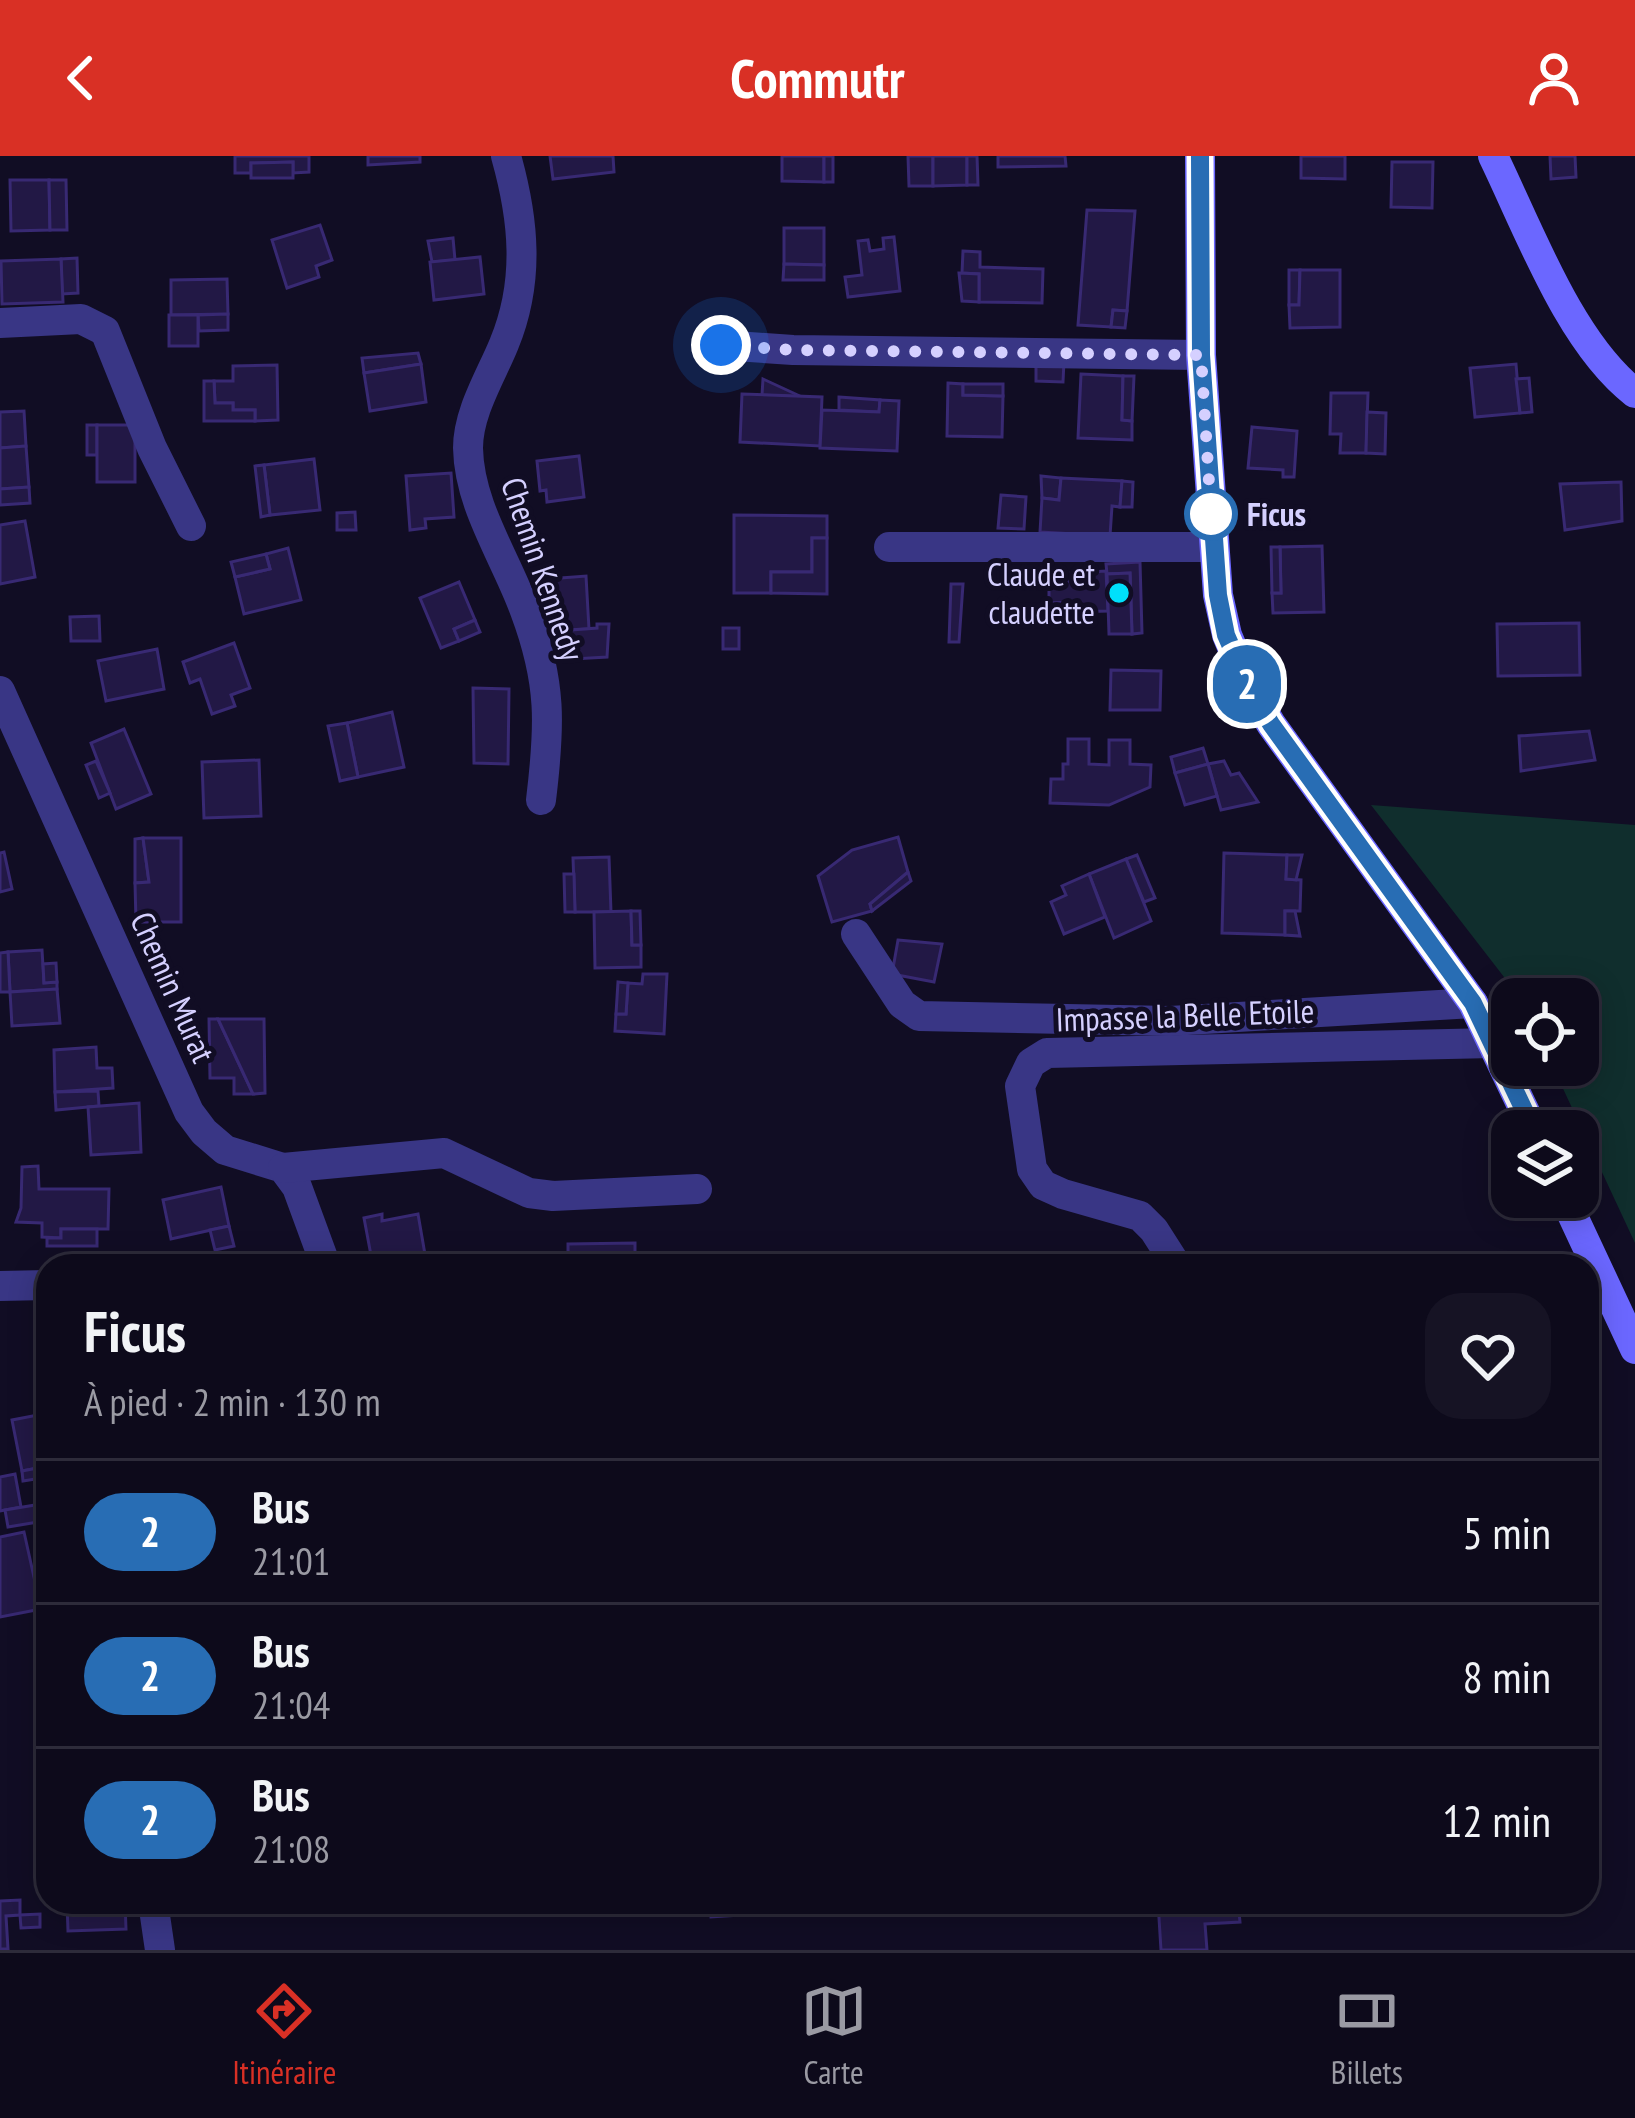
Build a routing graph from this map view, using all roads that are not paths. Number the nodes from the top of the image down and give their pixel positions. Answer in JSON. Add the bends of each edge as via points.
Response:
{"nodes":[{"id":1,"x":506,"y":156,"type":"edge"},
{"id":2,"x":1200,"y":156,"type":"edge"},
{"id":3,"x":1492,"y":156,"type":"edge"},
{"id":4,"x":0,"y":323,"type":"edge"},
{"id":5,"x":721,"y":345,"type":"dead end"},
{"id":6,"x":1201,"y":355,"type":"junction"},
{"id":7,"x":1635,"y":394,"type":"edge"},
{"id":8,"x":191,"y":526,"type":"dead end"},
{"id":9,"x":889,"y":547,"type":"dead end"},
{"id":10,"x":1213,"y":547,"type":"junction"},
{"id":11,"x":0,"y":692,"type":"edge"},
{"id":12,"x":541,"y":800,"type":"dead end"},
{"id":13,"x":856,"y":934,"type":"dead end"},
{"id":14,"x":1473,"y":1003,"type":"junction"},
{"id":15,"x":1491,"y":1038,"type":"edge"},
{"id":16,"x":1491,"y":1042,"type":"edge"},
{"id":17,"x":283,"y":1168,"type":"junction"},
{"id":18,"x":697,"y":1189,"type":"dead end"},
{"id":19,"x":1574,"y":1218,"type":"edge"},
{"id":20,"x":322,"y":1254,"type":"edge"},
{"id":21,"x":1170,"y":1254,"type":"edge"},
{"id":22,"x":1591,"y":1254,"type":"edge"},
{"id":23,"x":1599,"y":1272,"type":"edge"},
{"id":24,"x":36,"y":1285,"type":"edge"},
{"id":25,"x":0,"y":1286,"type":"edge"},
{"id":26,"x":1635,"y":1349,"type":"edge"},
{"id":27,"x":155,"y":1914,"type":"edge"},
{"id":28,"x":160,"y":1950,"type":"edge"}],
"edges":[{"from":1,"to":12,"type":"street","name":"Chemin Kennedy","via":[[524,255],[506,340],[468,446],[478,501],[543,670],[550,723]]},
{"from":2,"to":6,"type":"main road"},
{"from":3,"to":7,"type":"main road","via":[[1580,332]]},
{"from":4,"to":8,"type":"street","via":[[81,320],[105,331]]},
{"from":5,"to":6,"type":"street"},
{"from":6,"to":10,"type":"main road"},
{"from":9,"to":10,"type":"street"},
{"from":10,"to":14,"type":"main road","via":[[1226,635],[1247,683]]},
{"from":11,"to":17,"type":"street","name":"Chemin Murat","via":[[189,1112],[225,1150]]},
{"from":13,"to":14,"type":"street","via":[[902,1004],[919,1016],[1171,1021]]},
{"from":14,"to":15,"type":"main road"},
{"from":16,"to":21,"type":"street","name":"Impasse la Belle Etoile","via":[[1047,1052],[1020,1086],[1032,1169],[1043,1185],[1139,1216]]},
{"from":17,"to":18,"type":"street","via":[[444,1153],[529,1193]]},
{"from":17,"to":20,"type":"street"},
{"from":19,"to":22,"type":"main road"},
{"from":23,"to":26,"type":"main road"},
{"from":24,"to":25,"type":"street"},
{"from":27,"to":28,"type":"street"}]}
